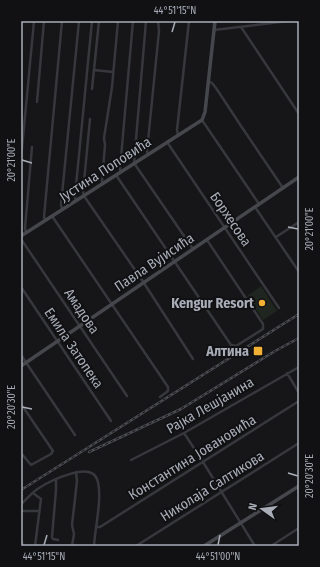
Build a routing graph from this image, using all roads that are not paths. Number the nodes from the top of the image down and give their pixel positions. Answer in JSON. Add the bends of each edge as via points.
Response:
{"nodes":[{"id":1,"x":34,"y":21,"type":"edge"},
{"id":2,"x":44,"y":21,"type":"edge"},
{"id":3,"x":62,"y":21,"type":"edge"},
{"id":4,"x":79,"y":21,"type":"edge"},
{"id":5,"x":92,"y":21,"type":"edge"},
{"id":6,"x":99,"y":21,"type":"edge"},
{"id":7,"x":118,"y":21,"type":"edge"},
{"id":8,"x":134,"y":21,"type":"edge"},
{"id":9,"x":146,"y":21,"type":"edge"},
{"id":10,"x":158,"y":21,"type":"edge"},
{"id":11,"x":189,"y":21,"type":"edge"},
{"id":12,"x":215,"y":21,"type":"edge"},
{"id":13,"x":288,"y":21,"type":"edge"},
{"id":14,"x":241,"y":27,"type":"junction"},
{"id":15,"x":214,"y":30,"type":"junction"},
{"id":16,"x":94,"y":70,"type":"junction"},
{"id":17,"x":113,"y":72,"type":"junction"},
{"id":18,"x":208,"y":81,"type":"junction"},
{"id":19,"x":92,"y":89,"type":"dead end"},
{"id":20,"x":37,"y":102,"type":"dead end"},
{"id":21,"x":299,"y":114,"type":"edge"},
{"id":22,"x":90,"y":119,"type":"dead end"},
{"id":23,"x":202,"y":120,"type":"junction"},
{"id":24,"x":178,"y":135,"type":"junction"},
{"id":25,"x":167,"y":142,"type":"junction"},
{"id":26,"x":32,"y":147,"type":"dead end"},
{"id":27,"x":148,"y":154,"type":"junction"},
{"id":28,"x":21,"y":158,"type":"edge"},
{"id":29,"x":134,"y":163,"type":"junction"},
{"id":30,"x":121,"y":172,"type":"junction"},
{"id":31,"x":116,"y":175,"type":"junction"},
{"id":32,"x":299,"y":178,"type":"edge"},
{"id":33,"x":103,"y":184,"type":"junction"},
{"id":34,"x":284,"y":188,"type":"junction"},
{"id":35,"x":84,"y":196,"type":"junction"},
{"id":36,"x":76,"y":201,"type":"junction"},
{"id":37,"x":259,"y":204,"type":"junction"},
{"id":38,"x":255,"y":207,"type":"junction"},
{"id":39,"x":62,"y":210,"type":"junction"},
{"id":40,"x":52,"y":216,"type":"junction"},
{"id":41,"x":45,"y":220,"type":"junction"},
{"id":42,"x":299,"y":222,"type":"edge"},
{"id":43,"x":225,"y":227,"type":"junction"},
{"id":44,"x":26,"y":232,"type":"junction"},
{"id":45,"x":21,"y":236,"type":"edge"},
{"id":46,"x":276,"y":237,"type":"junction"},
{"id":47,"x":21,"y":239,"type":"edge"},
{"id":48,"x":206,"y":240,"type":"junction"},
{"id":49,"x":193,"y":249,"type":"junction"},
{"id":50,"x":175,"y":261,"type":"junction"},
{"id":51,"x":299,"y":272,"type":"edge"},
{"id":52,"x":143,"y":283,"type":"junction"},
{"id":53,"x":21,"y":287,"type":"edge"},
{"id":54,"x":112,"y":304,"type":"junction"},
{"id":55,"x":279,"y":308,"type":"dead end"},
{"id":56,"x":80,"y":326,"type":"junction"},
{"id":57,"x":58,"y":341,"type":"junction"},
{"id":58,"x":21,"y":355,"type":"edge"},
{"id":59,"x":193,"y":359,"type":"dead end"},
{"id":60,"x":26,"y":362,"type":"junction"},
{"id":61,"x":21,"y":366,"type":"edge"},
{"id":62,"x":299,"y":367,"type":"edge"},
{"id":63,"x":287,"y":373,"type":"junction"},
{"id":64,"x":299,"y":392,"type":"edge"},
{"id":65,"x":127,"y":396,"type":"dead end"},
{"id":66,"x":160,"y":397,"type":"dead end"},
{"id":67,"x":299,"y":401,"type":"edge"},
{"id":68,"x":21,"y":404,"type":"edge"},
{"id":69,"x":111,"y":421,"type":"dead end"},
{"id":70,"x":184,"y":433,"type":"junction"},
{"id":71,"x":75,"y":435,"type":"dead end"},
{"id":72,"x":299,"y":443,"type":"edge"},
{"id":73,"x":21,"y":454,"type":"edge"},
{"id":74,"x":131,"y":460,"type":"dead end"},
{"id":75,"x":203,"y":462,"type":"junction"},
{"id":76,"x":76,"y":472,"type":"junction"},
{"id":77,"x":56,"y":480,"type":"junction"},
{"id":78,"x":299,"y":486,"type":"edge"},
{"id":79,"x":33,"y":492,"type":"junction"},
{"id":80,"x":221,"y":492,"type":"junction"},
{"id":81,"x":21,"y":504,"type":"edge"},
{"id":82,"x":21,"y":511,"type":"edge"},
{"id":83,"x":39,"y":511,"type":"junction"},
{"id":84,"x":241,"y":523,"type":"junction"},
{"id":85,"x":96,"y":527,"type":"junction"},
{"id":86,"x":299,"y":528,"type":"edge"},
{"id":87,"x":21,"y":539,"type":"edge"},
{"id":88,"x":58,"y":540,"type":"dead end"},
{"id":89,"x":23,"y":546,"type":"edge"},
{"id":90,"x":35,"y":546,"type":"edge"},
{"id":91,"x":72,"y":546,"type":"edge"},
{"id":92,"x":94,"y":546,"type":"edge"},
{"id":93,"x":136,"y":546,"type":"edge"},
{"id":94,"x":204,"y":546,"type":"edge"},
{"id":95,"x":255,"y":546,"type":"edge"},
{"id":96,"x":271,"y":546,"type":"edge"}],
"edges":[{"from":1,"to":28,"type":"street"},
{"from":2,"to":20,"type":"street"},
{"from":3,"to":41,"type":"street"},
{"from":4,"to":39,"type":"street"},
{"from":5,"to":36,"type":"street"},
{"from":6,"to":16,"type":"street"},
{"from":7,"to":17,"type":"street"},
{"from":8,"to":30,"type":"street"},
{"from":9,"to":29,"type":"street"},
{"from":10,"to":27,"type":"street"},
{"from":11,"to":24,"type":"street"},
{"from":12,"to":15,"type":"street"},
{"from":13,"to":14,"type":"street"},
{"from":14,"to":15,"type":"street"},
{"from":14,"to":21,"type":"street"},
{"from":15,"to":18,"type":"street"},
{"from":16,"to":17,"type":"street"},
{"from":16,"to":19,"type":"street"},
{"from":17,"to":33,"type":"street","via":[[104,136]]},
{"from":18,"to":23,"type":"street"},
{"from":18,"to":34,"type":"street","via":[[216,88]]},
{"from":22,"to":35,"type":"street"},
{"from":23,"to":24,"type":"street","name":"Јустина Поповића"},
{"from":23,"to":37,"type":"street"},
{"from":24,"to":25,"type":"street","name":"Јустина Поповића"},
{"from":25,"to":27,"type":"street","name":"Јустина Поповића"},
{"from":25,"to":43,"type":"street","name":"Борхесова"},
{"from":26,"to":44,"type":"street"},
{"from":27,"to":29,"type":"street","name":"Јустина Поповића"},
{"from":29,"to":30,"type":"street","name":"Јустина Поповића"},
{"from":29,"to":49,"type":"street"},
{"from":30,"to":31,"type":"street","name":"Јустина Поповића"},
{"from":31,"to":33,"type":"street","name":"Јустина Поповића"},
{"from":31,"to":50,"type":"street"},
{"from":32,"to":34,"type":"street","name":"Павла Вујисића"},
{"from":33,"to":35,"type":"street","name":"Јустина Поповића"},
{"from":34,"to":37,"type":"street","name":"Павла Вујисића"},
{"from":35,"to":36,"type":"street","name":"Јустина Поповића"},
{"from":35,"to":52,"type":"street"},
{"from":36,"to":39,"type":"street","name":"Јустина Поповића"},
{"from":37,"to":38,"type":"street","name":"Павла Вујисића"},
{"from":38,"to":43,"type":"street","name":"Павла Вујисића"},
{"from":38,"to":46,"type":"street"},
{"from":39,"to":40,"type":"street","name":"Јустина Поповића"},
{"from":40,"to":41,"type":"street","name":"Јустина Поповића"},
{"from":40,"to":54,"type":"street"},
{"from":41,"to":44,"type":"street","name":"Јустина Поповића"},
{"from":42,"to":46,"type":"street"},
{"from":43,"to":48,"type":"street","name":"Павла Вујисића"},
{"from":43,"to":55,"type":"street","name":"Борхесова"},
{"from":44,"to":45,"type":"street","name":"Јустина Поповића"},
{"from":46,"to":51,"type":"street"},
{"from":47,"to":56,"type":"street","name":"Амадова"},
{"from":48,"to":49,"type":"street","name":"Павла Вујисића"},
{"from":48,"to":50,"type":"street","via":[[262,321],[263,329],[233,346]]},
{"from":49,"to":50,"type":"street","name":"Павла Вујисића"},
{"from":50,"to":52,"type":"street","name":"Павла Вујисића"},
{"from":52,"to":54,"type":"street","name":"Павла Вујисића"},
{"from":52,"to":59,"type":"street"},
{"from":53,"to":57,"type":"street","name":"Емила Затопека"},
{"from":54,"to":56,"type":"street","name":"Павла Вујисића"},
{"from":54,"to":66,"type":"street","via":[[168,388]]},
{"from":56,"to":57,"type":"street","name":"Павла Вујисића"},
{"from":56,"to":65,"type":"street","name":"Амадова"},
{"from":57,"to":60,"type":"street","name":"Павла Вујисића"},
{"from":57,"to":69,"type":"street","name":"Емила Затопека"},
{"from":58,"to":60,"type":"street"},
{"from":60,"to":61,"type":"street","name":"Павла Вујисића"},
{"from":60,"to":71,"type":"street"},
{"from":62,"to":63,"type":"street","name":"Рајка Лешјанина"},
{"from":63,"to":64,"type":"street"},
{"from":63,"to":70,"type":"street","name":"Рајка Лешјанина"},
{"from":67,"to":75,"type":"street","name":"Константина Јовановића"},
{"from":68,"to":73,"type":"street","via":[[53,452],[32,465]]},
{"from":70,"to":74,"type":"street","name":"Рајка Лешјанина"},
{"from":70,"to":75,"type":"street"},
{"from":72,"to":80,"type":"street","name":"Николаја Салтикова"},
{"from":75,"to":80,"type":"street"},
{"from":75,"to":85,"type":"street","name":"Константина Јовановића","via":[[100,527]]},
{"from":76,"to":77,"type":"street"},
{"from":76,"to":85,"type":"street","via":[[90,472],[97,480],[100,494]]},
{"from":76,"to":91,"type":"street"},
{"from":77,"to":79,"type":"street"},
{"from":77,"to":88,"type":"street","via":[[52,537]]},
{"from":78,"to":84,"type":"street"},
{"from":79,"to":81,"type":"street"},
{"from":79,"to":83,"type":"street","via":[[40,498]]},
{"from":80,"to":84,"type":"street"},
{"from":80,"to":93,"type":"street","name":"Николаја Салтикова"},
{"from":82,"to":83,"type":"street"},
{"from":83,"to":90,"type":"street"},
{"from":84,"to":94,"type":"street"},
{"from":84,"to":95,"type":"street"},
{"from":85,"to":92,"type":"street"},
{"from":86,"to":96,"type":"street"},
{"from":87,"to":89,"type":"street"}]}
